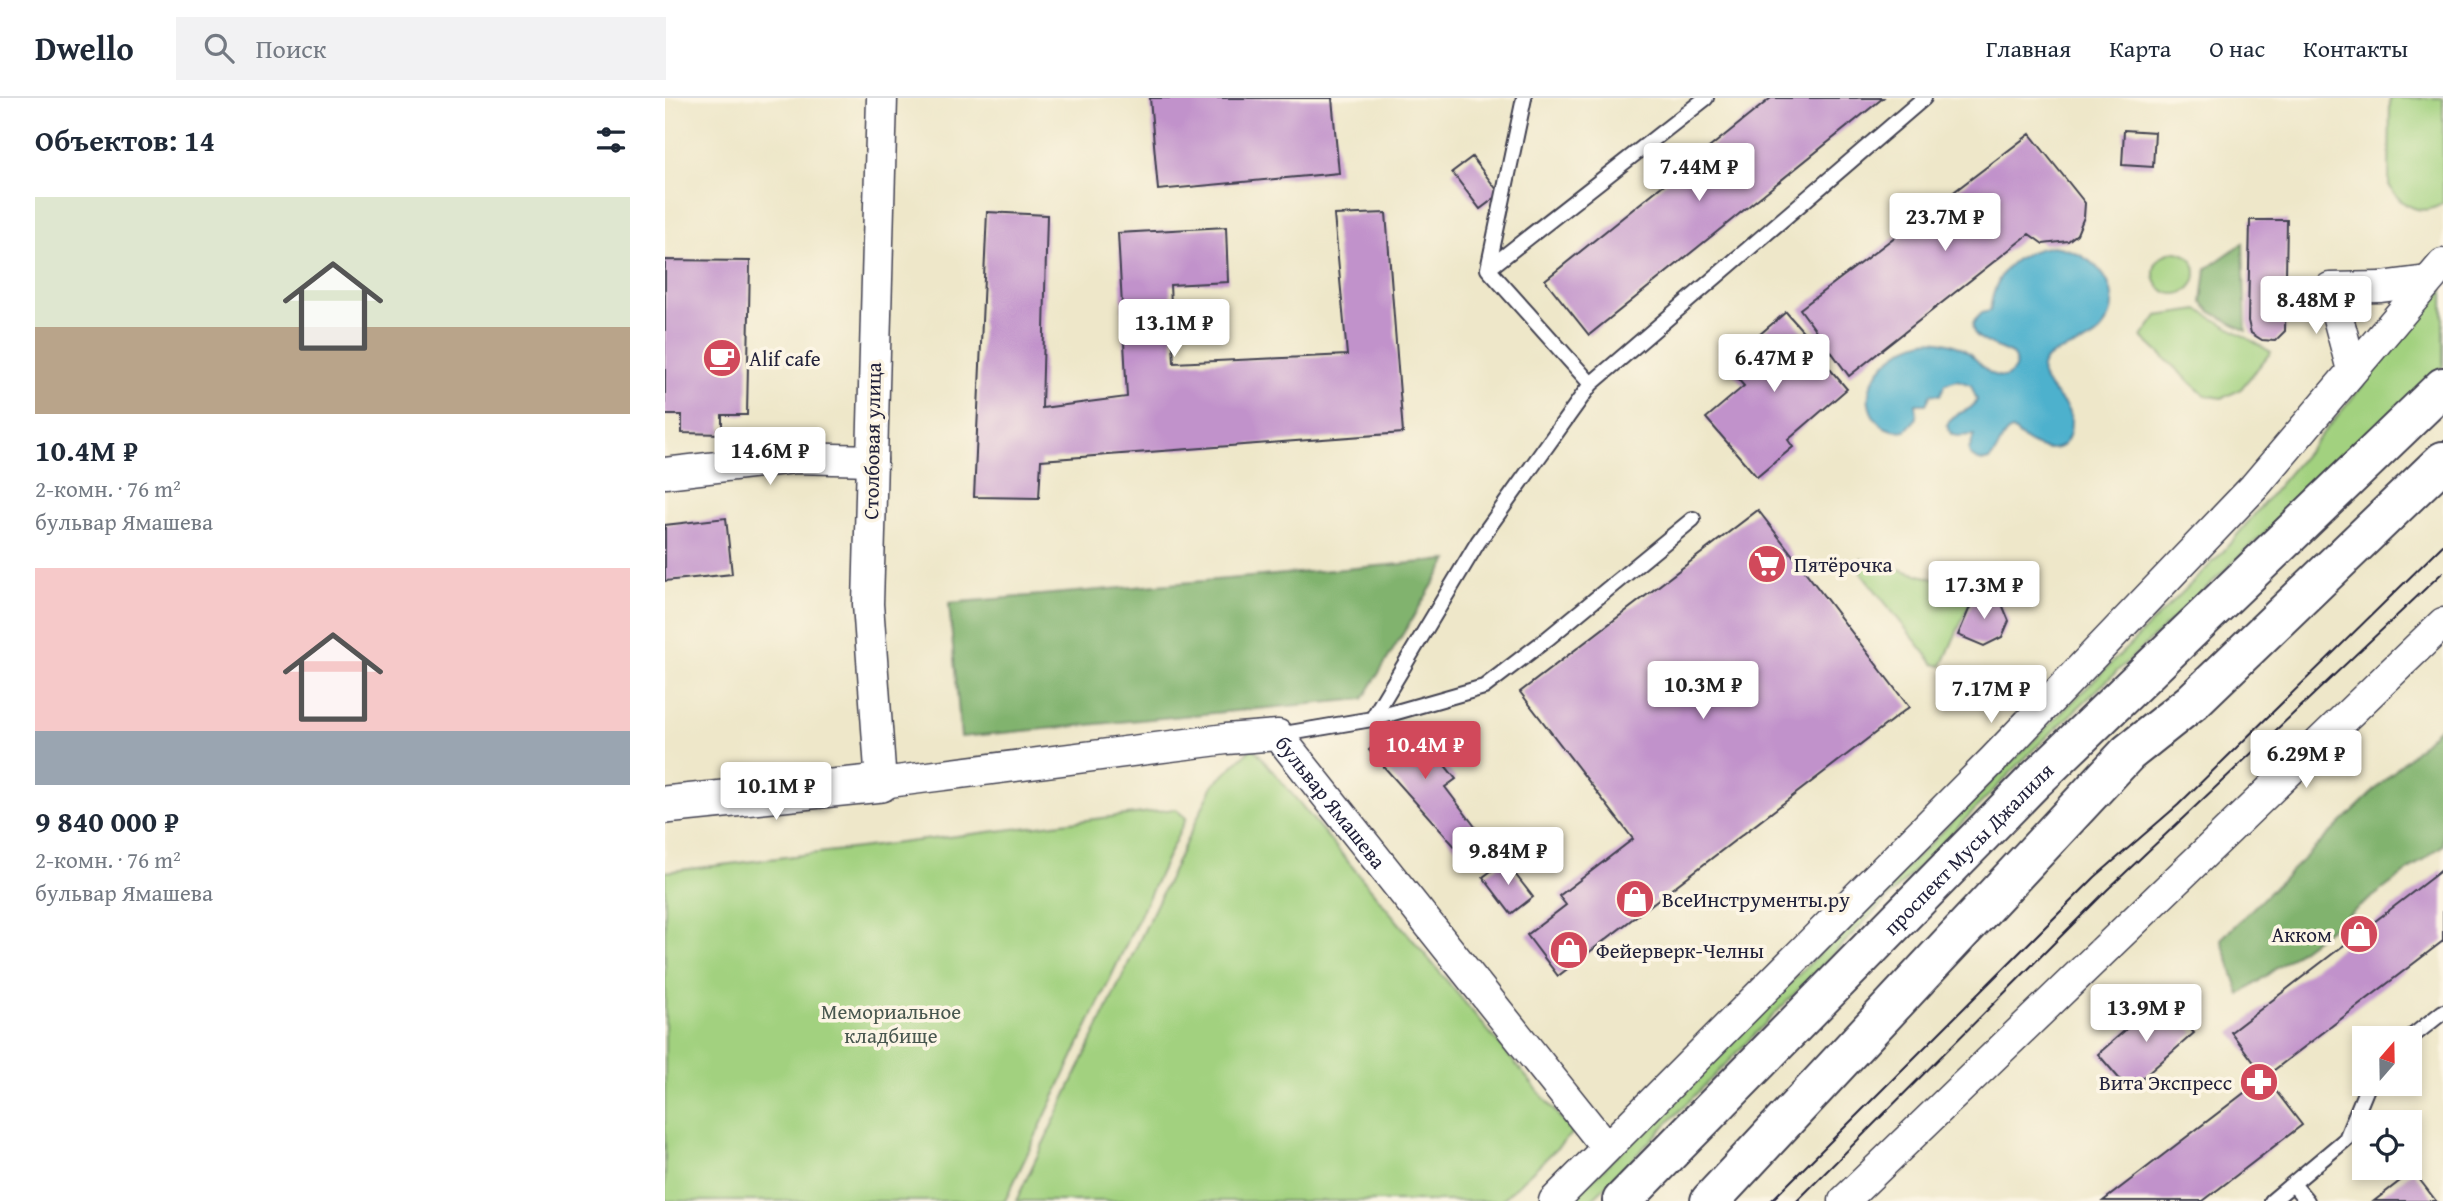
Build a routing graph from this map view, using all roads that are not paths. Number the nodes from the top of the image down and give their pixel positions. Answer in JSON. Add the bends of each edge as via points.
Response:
{"nodes":[{"id":1,"x":882,"y":98,"type":"edge"},
{"id":2,"x":1524,"y":98,"type":"edge"},
{"id":3,"x":1706,"y":98,"type":"edge"},
{"id":4,"x":1924,"y":98,"type":"edge"},
{"id":5,"x":1488,"y":269,"type":"junction"},
{"id":6,"x":2435,"y":272,"type":"edge"},
{"id":7,"x":2352,"y":370,"type":"junction"},
{"id":8,"x":1591,"y":384,"type":"junction"},
{"id":9,"x":2443,"y":387,"type":"edge"},
{"id":10,"x":873,"y":460,"type":"junction"},
{"id":11,"x":2443,"y":461,"type":"edge"},
{"id":12,"x":665,"y":473,"type":"edge"},
{"id":13,"x":1693,"y":519,"type":"dead end"},
{"id":14,"x":2443,"y":623,"type":"edge"},
{"id":15,"x":1372,"y":719,"type":"junction"},
{"id":16,"x":1278,"y":735,"type":"junction"},
{"id":17,"x":881,"y":783,"type":"junction"},
{"id":18,"x":665,"y":806,"type":"edge"},
{"id":19,"x":2443,"y":1012,"type":"edge"},
{"id":20,"x":2422,"y":1029,"type":"edge"},
{"id":21,"x":2364,"y":1096,"type":"edge"},
{"id":22,"x":1607,"y":1147,"type":"junction"},
{"id":23,"x":2293,"y":1184,"type":"junction"},
{"id":24,"x":1554,"y":1201,"type":"edge"},
{"id":25,"x":1622,"y":1201,"type":"edge"},
{"id":26,"x":1710,"y":1201,"type":"edge"},
{"id":27,"x":1845,"y":1201,"type":"edge"},
{"id":28,"x":2272,"y":1201,"type":"edge"},
{"id":29,"x":2307,"y":1201,"type":"edge"}],
"edges":[{"from":1,"to":10,"type":"street","name":"Столбовая улица"},
{"from":2,"to":5,"type":"lane"},
{"from":3,"to":5,"type":"lane"},
{"from":4,"to":8,"type":"lane"},
{"from":5,"to":8,"type":"lane"},
{"from":6,"to":7,"type":"street"},
{"from":6,"to":7,"type":"street","via":[[2381,287],[2330,288]]},
{"from":7,"to":22,"type":"street","via":[[2254,487],[2002,750]]},
{"from":8,"to":15,"type":"lane","via":[[1478,542]]},
{"from":9,"to":25,"type":"main road","name":"проспект Мусы Джалиля","via":[[2034,781]]},
{"from":10,"to":12,"type":"street","via":[[795,458]]},
{"from":10,"to":17,"type":"street","name":"Столбовая улица","via":[[868,604]]},
{"from":11,"to":26,"type":"main road","via":[[2192,702],[2129,753]]},
{"from":13,"to":15,"type":"lane","via":[[1484,687]]},
{"from":14,"to":27,"type":"street"},
{"from":15,"to":16,"type":"lane"},
{"from":16,"to":17,"type":"street","name":"бульвар Ямашева"},
{"from":16,"to":22,"type":"street","name":"бульвар Ямашева"},
{"from":17,"to":18,"type":"street"},
{"from":19,"to":20,"type":"lane"},
{"from":21,"to":23,"type":"lane","via":[[2346,1139]]},
{"from":22,"to":24,"type":"street"},
{"from":23,"to":28,"type":"lane"},
{"from":23,"to":29,"type":"lane"}]}
